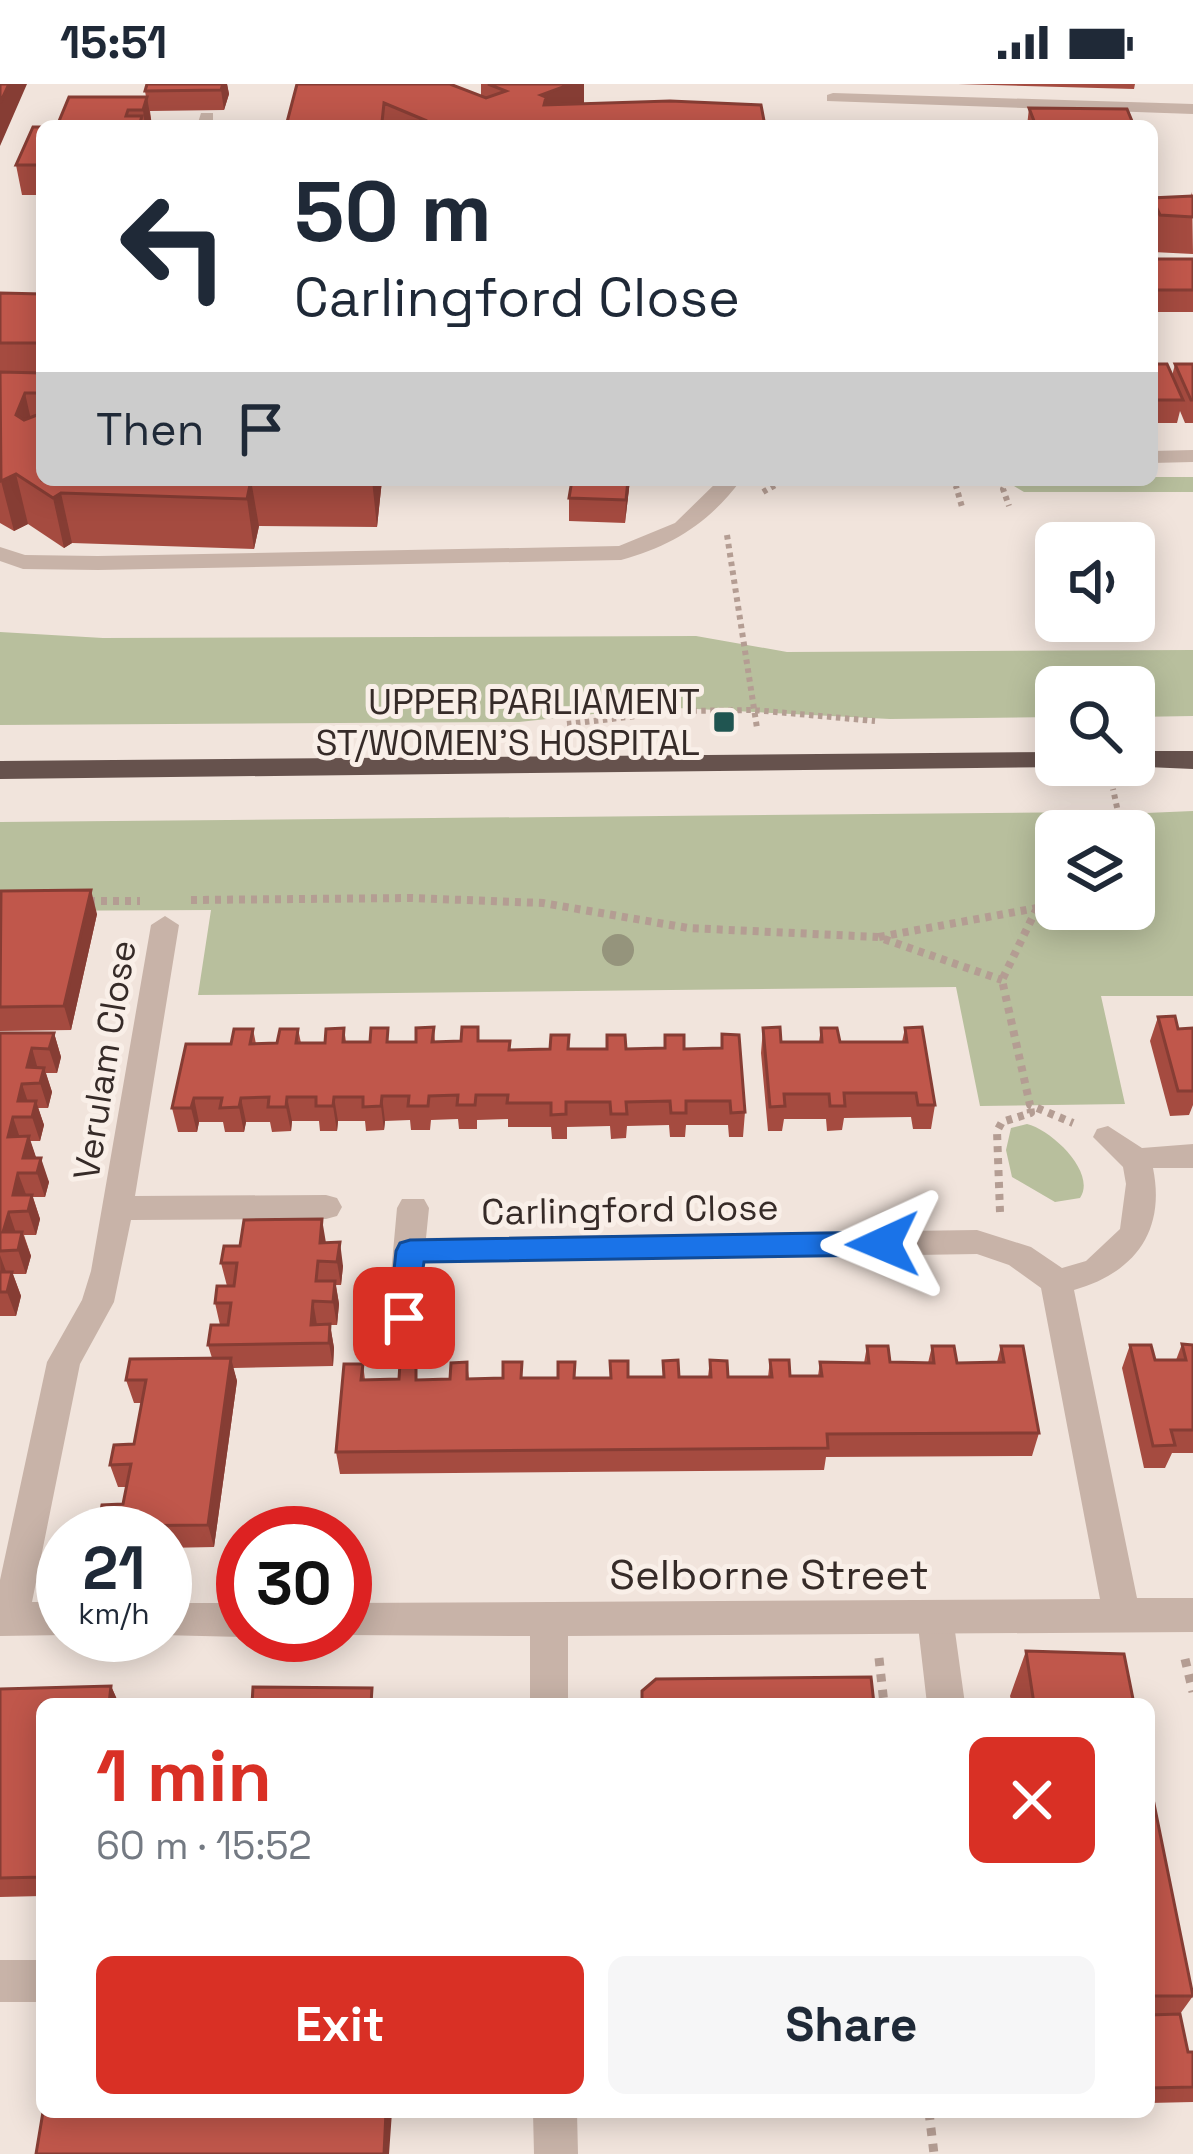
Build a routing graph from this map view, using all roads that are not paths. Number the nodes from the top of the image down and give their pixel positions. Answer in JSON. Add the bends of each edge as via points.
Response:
{"nodes":[{"id":1,"x":1178,"y":84,"type":"edge"},
{"id":2,"x":833,"y":98,"type":"dead end"},
{"id":3,"x":1191,"y":114,"type":"edge"},
{"id":4,"x":1193,"y":456,"type":"edge"},
{"id":5,"x":1158,"y":457,"type":"edge"},
{"id":6,"x":725,"y":486,"type":"edge"},
{"id":7,"x":0,"y":554,"type":"edge"},
{"id":8,"x":1155,"y":760,"type":"edge"},
{"id":9,"x":1193,"y":760,"type":"edge"},
{"id":10,"x":1035,"y":761,"type":"edge"},
{"id":11,"x":0,"y":770,"type":"edge"},
{"id":12,"x":162,"y":909,"type":"road end"},
{"id":13,"x":1108,"y":1137,"type":"road end"},
{"id":14,"x":1193,"y":1156,"type":"edge"},
{"id":15,"x":1137,"y":1162,"type":"junction"},
{"id":16,"x":119,"y":1208,"type":"junction"},
{"id":17,"x":326,"y":1208,"type":"dead end"},
{"id":18,"x":413,"y":1208,"type":"dead end"},
{"id":19,"x":410,"y":1251,"type":"junction"},
{"id":20,"x":1056,"y":1282,"type":"junction"},
{"id":21,"x":404,"y":1318,"type":"dead end"},
{"id":22,"x":1193,"y":1615,"type":"edge"},
{"id":23,"x":1122,"y":1616,"type":"junction"},
{"id":24,"x":935,"y":1617,"type":"junction"},
{"id":25,"x":5,"y":1619,"type":"edge"},
{"id":26,"x":36,"y":1619,"type":"edge"},
{"id":27,"x":372,"y":1620,"type":"edge"},
{"id":28,"x":548,"y":1621,"type":"junction"},
{"id":29,"x":549,"y":1698,"type":"edge"},
{"id":30,"x":945,"y":1698,"type":"edge"},
{"id":31,"x":0,"y":1981,"type":"edge"},
{"id":32,"x":36,"y":1981,"type":"edge"},
{"id":33,"x":555,"y":2118,"type":"edge"},
{"id":34,"x":556,"y":2154,"type":"edge"}],
"edges":[{"from":1,"to":3,"type":"street"},
{"from":2,"to":3,"type":"street"},
{"from":4,"to":5,"type":"street"},
{"from":6,"to":7,"type":"street","via":[[698,520],[621,553],[98,563]]},
{"from":8,"to":9,"type":"highway"},
{"from":10,"to":11,"type":"highway"},
{"from":12,"to":16,"type":"street","name":"Verulam Close"},
{"from":13,"to":15,"type":"street"},
{"from":14,"to":15,"type":"street"},
{"from":15,"to":20,"type":"street","via":[[1135,1234],[1096,1271]]},
{"from":16,"to":17,"type":"street","name":"Verulam Close"},
{"from":16,"to":25,"type":"street","name":"Verulam Close","via":[[98,1302],[64,1362]]},
{"from":18,"to":19,"type":"street"},
{"from":19,"to":20,"type":"street","name":"Carlingford Close","via":[[992,1245],[1034,1262]]},
{"from":19,"to":21,"type":"street"},
{"from":20,"to":23,"type":"street"},
{"from":22,"to":23,"type":"street","name":"Selborne Street"},
{"from":23,"to":24,"type":"street","name":"Selborne Street"},
{"from":24,"to":28,"type":"street","name":"Selborne Street"},
{"from":24,"to":30,"type":"street"},
{"from":25,"to":26,"type":"street"},
{"from":27,"to":28,"type":"street","name":"Selborne Street"},
{"from":28,"to":29,"type":"street"},
{"from":31,"to":32,"type":"street"},
{"from":33,"to":34,"type":"street"}]}
